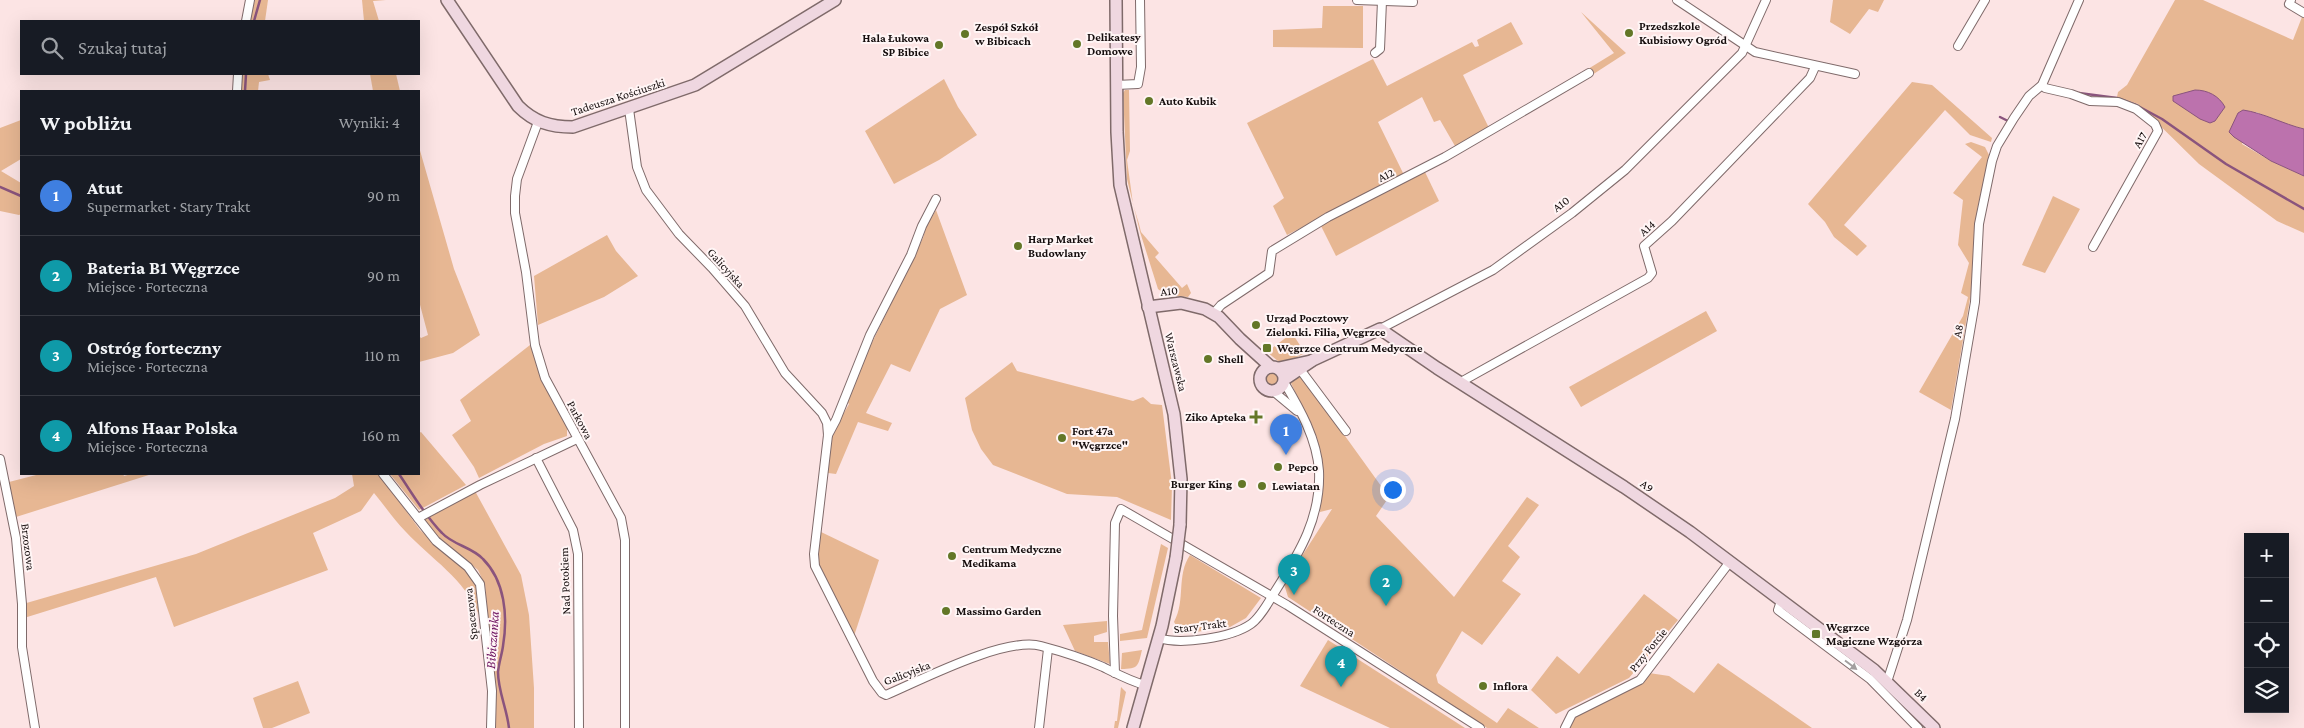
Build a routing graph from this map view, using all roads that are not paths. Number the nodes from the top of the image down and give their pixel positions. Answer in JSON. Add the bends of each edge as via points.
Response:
{"nodes":[{"id":1,"x":250,"y":0,"type":"edge"},
{"id":2,"x":447,"y":0,"type":"edge"},
{"id":3,"x":835,"y":0,"type":"edge"},
{"id":4,"x":1116,"y":0,"type":"edge"},
{"id":5,"x":1140,"y":0,"type":"edge"},
{"id":6,"x":1357,"y":0,"type":"edge"},
{"id":7,"x":1677,"y":0,"type":"edge"},
{"id":8,"x":1766,"y":0,"type":"edge"},
{"id":9,"x":1985,"y":0,"type":"edge"},
{"id":10,"x":2079,"y":0,"type":"edge"},
{"id":11,"x":1382,"y":1,"type":"edge"},
{"id":12,"x":1413,"y":2,"type":"dead end"},
{"id":13,"x":2290,"y":2,"type":"edge"},
{"id":14,"x":2304,"y":13,"type":"edge"},
{"id":15,"x":246,"y":20,"type":"edge"},
{"id":16,"x":1958,"y":46,"type":"dead end"},
{"id":17,"x":1745,"y":47,"type":"junction"},
{"id":18,"x":1375,"y":53,"type":"dead end"},
{"id":19,"x":1815,"y":67,"type":"junction"},
{"id":20,"x":1589,"y":73,"type":"dead end"},
{"id":21,"x":1855,"y":74,"type":"dead end"},
{"id":22,"x":238,"y":75,"type":"edge"},
{"id":23,"x":1116,"y":85,"type":"junction"},
{"id":24,"x":2043,"y":87,"type":"junction"},
{"id":25,"x":237,"y":90,"type":"edge"},
{"id":26,"x":629,"y":109,"type":"junction"},
{"id":27,"x":538,"y":122,"type":"junction"},
{"id":28,"x":936,"y":199,"type":"dead end"},
{"id":29,"x":2093,"y":247,"type":"dead end"},
{"id":30,"x":1148,"y":308,"type":"junction"},
{"id":31,"x":1214,"y":313,"type":"junction"},
{"id":32,"x":1380,"y":329,"type":"junction"},
{"id":33,"x":1240,"y":339,"type":"junction"},
{"id":34,"x":1300,"y":366,"type":"junction"},
{"id":35,"x":1275,"y":367,"type":"junction"},
{"id":36,"x":1261,"y":374,"type":"junction"},
{"id":37,"x":1284,"y":381,"type":"junction"},
{"id":38,"x":1459,"y":382,"type":"junction"},
{"id":39,"x":1273,"y":391,"type":"junction"},
{"id":40,"x":1300,"y":414,"type":"junction"},
{"id":41,"x":1346,"y":431,"type":"dead end"},
{"id":42,"x":828,"y":435,"type":"junction"},
{"id":43,"x":577,"y":439,"type":"junction"},
{"id":44,"x":536,"y":458,"type":"junction"},
{"id":45,"x":0,"y":459,"type":"edge"},
{"id":46,"x":384,"y":475,"type":"edge"},
{"id":47,"x":420,"y":517,"type":"junction"},
{"id":48,"x":1729,"y":563,"type":"junction"},
{"id":49,"x":1272,"y":596,"type":"junction"},
{"id":50,"x":1780,"y":601,"type":"junction"},
{"id":51,"x":1158,"y":638,"type":"junction"},
{"id":52,"x":1048,"y":649,"type":"junction"},
{"id":53,"x":1115,"y":673,"type":"junction"},
{"id":54,"x":1887,"y":682,"type":"junction"},
{"id":55,"x":1145,"y":685,"type":"junction"},
{"id":56,"x":34,"y":728,"type":"edge"},
{"id":57,"x":491,"y":728,"type":"edge"},
{"id":58,"x":579,"y":728,"type":"edge"},
{"id":59,"x":625,"y":728,"type":"edge"},
{"id":60,"x":1037,"y":728,"type":"edge"},
{"id":61,"x":1133,"y":728,"type":"edge"},
{"id":62,"x":1480,"y":728,"type":"edge"},
{"id":63,"x":1565,"y":728,"type":"edge"},
{"id":64,"x":1918,"y":728,"type":"edge"},
{"id":65,"x":1934,"y":728,"type":"edge"}],
"edges":[{"from":1,"to":15,"type":"street"},
{"from":2,"to":27,"type":"street","name":"Tadeusza Kościuszki","via":[[518,106]]},
{"from":3,"to":26,"type":"street","name":"Tadeusza Kościuszki","via":[[695,85]]},
{"from":4,"to":23,"type":"street","name":"Warszawska"},
{"from":5,"to":23,"type":"street","via":[[1141,67],[1138,84]]},
{"from":6,"to":11,"type":"street"},
{"from":7,"to":17,"type":"street"},
{"from":8,"to":17,"type":"street","name":"A10"},
{"from":9,"to":16,"type":"street"},
{"from":10,"to":24,"type":"street","name":"A8"},
{"from":11,"to":12,"type":"street"},
{"from":11,"to":18,"type":"street","via":[[1380,49]]},
{"from":13,"to":14,"type":"street"},
{"from":17,"to":19,"type":"street","via":[[1762,55]]},
{"from":17,"to":32,"type":"street","name":"A10","via":[[1625,170],[1572,213],[1493,270]]},
{"from":19,"to":21,"type":"street"},
{"from":19,"to":38,"type":"street","name":"A14","via":[[1810,78],[1644,246],[1652,273],[1648,278]]},
{"from":20,"to":31,"type":"street","name":"A12","via":[[1445,157],[1282,244],[1272,251],[1269,273]]},
{"from":22,"to":25,"type":"street"},
{"from":23,"to":30,"type":"street","name":"Warszawska","via":[[1120,185]]},
{"from":24,"to":29,"type":"street","name":"A17","via":[[2090,101],[2118,102],[2136,109],[2155,124],[2158,131]]},
{"from":24,"to":54,"type":"street","name":"A8","via":[[2030,96],[2011,123],[1992,161],[1979,224],[1975,302],[1954,424],[1908,620]]},
{"from":26,"to":27,"type":"street","name":"Tadeusza Kościuszki","via":[[573,127]]},
{"from":26,"to":42,"type":"street","name":"Galicyjska","via":[[637,168],[646,190],[679,234],[745,306],[786,373],[822,413]]},
{"from":27,"to":43,"type":"street","name":"Parkowa","via":[[517,179],[515,213],[535,345],[546,378]]},
{"from":28,"to":42,"type":"street","name":"Galicyjska","via":[[918,242],[870,335]]},
{"from":30,"to":31,"type":"street","name":"A10","via":[[1181,303]]},
{"from":30,"to":51,"type":"street","name":"Warszawska","bridge":true,"via":[[1176,429],[1181,480],[1176,558]]},
{"from":31,"to":33,"type":"street","name":"A10"},
{"from":32,"to":34,"type":"street","name":"A10"},
{"from":32,"to":38,"type":"street","name":"A9"},
{"from":33,"to":35,"type":"street","name":"A10"},
{"from":33,"to":36,"type":"street","name":"A10"},
{"from":34,"to":35,"type":"street","name":"A10"},
{"from":34,"to":37,"type":"street","name":"A10"},
{"from":34,"to":41,"type":"street"},
{"from":35,"to":36,"type":"street","via":[[1265,369]]},
{"from":35,"to":37,"type":"street","via":[[1283,373]]},
{"from":36,"to":39,"type":"street","via":[[1261,384]]},
{"from":37,"to":39,"type":"street","via":[[1280,389]]},
{"from":37,"to":40,"type":"street","name":"Stary Trakt"},
{"from":38,"to":48,"type":"street","name":"A9","via":[[1624,487]]},
{"from":39,"to":40,"type":"street","name":"Stary Trakt"},
{"from":40,"to":49,"type":"street","name":"Stary Trakt","via":[[1311,435],[1318,460],[1318,499],[1306,541]]},
{"from":42,"to":52,"type":"street","name":"Galicyjska","via":[[815,566],[873,682],[882,693],[886,695],[994,651],[1021,645]]},
{"from":43,"to":44,"type":"street"},
{"from":43,"to":59,"type":"street","name":"Parkowa","via":[[621,518],[625,540]]},
{"from":44,"to":47,"type":"street"},
{"from":44,"to":58,"type":"street","name":"Nad Potokiem","via":[[573,530],[578,554]]},
{"from":45,"to":56,"type":"street","name":"Brzozowa","via":[[16,538],[22,647]]},
{"from":46,"to":47,"type":"street","name":"Spacerowa"},
{"from":47,"to":57,"type":"street","name":"Spacerowa","via":[[436,541],[468,567],[480,584],[492,691]]},
{"from":48,"to":50,"type":"street","name":"A9"},
{"from":48,"to":63,"type":"street","name":"Przy Forcie","via":[[1640,680],[1572,714]]},
{"from":49,"to":51,"type":"street","name":"Stary Trakt","via":[[1253,622],[1230,634],[1177,641]]},
{"from":49,"to":53,"type":"street","name":"Forteczna","via":[[1121,509],[1115,523]]},
{"from":49,"to":62,"type":"street","name":"Forteczna"},
{"from":50,"to":54,"type":"street","name":"A9"},
{"from":50,"to":64,"type":"street","one_way":true,"via":[[1778,610],[1870,680]]},
{"from":51,"to":55,"type":"street","name":"Warszawska"},
{"from":52,"to":53,"type":"street","name":"Galicyjska"},
{"from":52,"to":60,"type":"street"},
{"from":53,"to":55,"type":"street","name":"Galicyjska"},
{"from":54,"to":65,"type":"street","name":"B4"},
{"from":55,"to":61,"type":"street","name":"Warszawska"}]}
